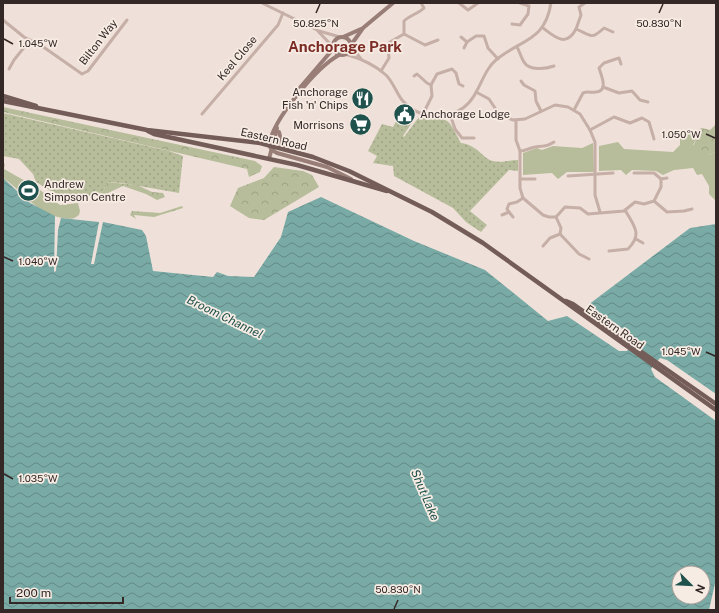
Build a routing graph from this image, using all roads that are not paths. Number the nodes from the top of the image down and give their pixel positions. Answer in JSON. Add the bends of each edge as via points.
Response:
{"nodes":[{"id":1,"x":262,"y":3,"type":"edge"},
{"id":2,"x":393,"y":3,"type":"edge"},
{"id":3,"x":421,"y":3,"type":"edge"},
{"id":4,"x":459,"y":3,"type":"edge"},
{"id":5,"x":478,"y":3,"type":"edge"},
{"id":6,"x":520,"y":3,"type":"edge"},
{"id":7,"x":551,"y":3,"type":"edge"},
{"id":8,"x":585,"y":3,"type":"edge"},
{"id":9,"x":428,"y":5,"type":"dead end"},
{"id":10,"x":424,"y":8,"type":"junction"},
{"id":11,"x":283,"y":13,"type":"junction"},
{"id":12,"x":3,"y":20,"type":"edge"},
{"id":13,"x":127,"y":20,"type":"dead end"},
{"id":14,"x":512,"y":24,"type":"dead end"},
{"id":15,"x":362,"y":28,"type":"junction"},
{"id":16,"x":543,"y":28,"type":"junction"},
{"id":17,"x":576,"y":29,"type":"junction"},
{"id":18,"x":317,"y":30,"type":"junction"},
{"id":19,"x":613,"y":32,"type":"dead end"},
{"id":20,"x":404,"y":34,"type":"junction"},
{"id":21,"x":341,"y":37,"type":"junction"},
{"id":22,"x":461,"y":37,"type":"dead end"},
{"id":23,"x":30,"y":40,"type":"junction"},
{"id":24,"x":438,"y":40,"type":"dead end"},
{"id":25,"x":467,"y":42,"type":"junction"},
{"id":26,"x":351,"y":46,"type":"junction"},
{"id":27,"x":517,"y":47,"type":"junction"},
{"id":28,"x":333,"y":48,"type":"junction"},
{"id":29,"x":464,"y":48,"type":"dead end"},
{"id":30,"x":345,"y":54,"type":"junction"},
{"id":31,"x":339,"y":55,"type":"junction"},
{"id":32,"x":498,"y":59,"type":"junction"},
{"id":33,"x":361,"y":60,"type":"junction"},
{"id":34,"x":621,"y":64,"type":"dead end"},
{"id":35,"x":554,"y":66,"type":"dead end"},
{"id":36,"x":9,"y":69,"type":"dead end"},
{"id":37,"x":381,"y":71,"type":"junction"},
{"id":38,"x":414,"y":76,"type":"dead end"},
{"id":39,"x":521,"y":81,"type":"dead end"},
{"id":40,"x":431,"y":85,"type":"junction"},
{"id":41,"x":463,"y":86,"type":"dead end"},
{"id":42,"x":603,"y":87,"type":"junction"},
{"id":43,"x":476,"y":92,"type":"junction"},
{"id":44,"x":3,"y":96,"type":"edge"},
{"id":45,"x":295,"y":97,"type":"junction"},
{"id":46,"x":3,"y":101,"type":"edge"},
{"id":47,"x":648,"y":102,"type":"dead end"},
{"id":48,"x":40,"y":107,"type":"junction"},
{"id":49,"x":574,"y":110,"type":"junction"},
{"id":50,"x":541,"y":111,"type":"junction"},
{"id":51,"x":202,"y":114,"type":"dead end"},
{"id":52,"x":423,"y":114,"type":"junction"},
{"id":53,"x":450,"y":114,"type":"junction"},
{"id":54,"x":516,"y":120,"type":"junction"},
{"id":55,"x":278,"y":126,"type":"junction"},
{"id":56,"x":147,"y":130,"type":"junction"},
{"id":57,"x":590,"y":130,"type":"junction"},
{"id":58,"x":474,"y":138,"type":"dead end"},
{"id":59,"x":654,"y":139,"type":"dead end"},
{"id":60,"x":554,"y":142,"type":"dead end"},
{"id":61,"x":272,"y":147,"type":"junction"},
{"id":62,"x":287,"y":150,"type":"junction"},
{"id":63,"x":520,"y":151,"type":"junction"},
{"id":64,"x":269,"y":159,"type":"junction"},
{"id":65,"x":613,"y":173,"type":"dead end"},
{"id":66,"x":634,"y":173,"type":"dead end"},
{"id":67,"x":596,"y":175,"type":"junction"},
{"id":68,"x":568,"y":176,"type":"dead end"},
{"id":69,"x":667,"y":178,"type":"dead end"},
{"id":70,"x":520,"y":179,"type":"junction"},
{"id":71,"x":534,"y":179,"type":"dead end"},
{"id":72,"x":661,"y":179,"type":"junction"},
{"id":73,"x":352,"y":180,"type":"junction"},
{"id":74,"x":389,"y":192,"type":"junction"},
{"id":75,"x":523,"y":198,"type":"junction"},
{"id":76,"x":654,"y":201,"type":"junction"},
{"id":77,"x":692,"y":209,"type":"dead end"},
{"id":78,"x":625,"y":210,"type":"junction"},
{"id":79,"x":509,"y":212,"type":"junction"},
{"id":80,"x":600,"y":212,"type":"junction"},
{"id":81,"x":502,"y":215,"type":"dead end"},
{"id":82,"x":556,"y":216,"type":"junction"},
{"id":83,"x":513,"y":217,"type":"dead end"},
{"id":84,"x":560,"y":234,"type":"junction"},
{"id":85,"x":636,"y":239,"type":"junction"},
{"id":86,"x":643,"y":243,"type":"dead end"},
{"id":87,"x":543,"y":246,"type":"dead end"},
{"id":88,"x":609,"y":251,"type":"dead end"},
{"id":89,"x":589,"y":259,"type":"dead end"},
{"id":90,"x":673,"y":377,"type":"junction"},
{"id":91,"x":716,"y":404,"type":"edge"},
{"id":92,"x":716,"y":410,"type":"edge"}],
"edges":[{"from":1,"to":11,"type":"street"},
{"from":2,"to":15,"type":"street"},
{"from":3,"to":10,"type":"street"},
{"from":4,"to":5,"type":"street","via":[[467,10]]},
{"from":6,"to":14,"type":"street","via":[[529,6],[528,14],[520,24]]},
{"from":7,"to":16,"type":"street"},
{"from":8,"to":17,"type":"street","via":[[579,7],[581,15]]},
{"from":9,"to":10,"type":"street"},
{"from":10,"to":20,"type":"street","via":[[419,14],[405,19]]},
{"from":11,"to":18,"type":"street"},
{"from":11,"to":51,"type":"street","name":"Keel Close","via":[[278,25]]},
{"from":12,"to":23,"type":"street","name":"Bilton Way"},
{"from":13,"to":23,"type":"street","name":"Bilton Way","via":[[84,74]]},
{"from":15,"to":21,"type":"street"},
{"from":15,"to":26,"type":"street"},
{"from":16,"to":17,"type":"street","via":[[563,40],[570,37]]},
{"from":16,"to":27,"type":"street","via":[[533,38]]},
{"from":17,"to":19,"type":"street","via":[[593,36],[598,35],[604,28]]},
{"from":18,"to":21,"type":"street"},
{"from":18,"to":28,"type":"street"},
{"from":20,"to":24,"type":"street","via":[[425,45]]},
{"from":20,"to":37,"type":"street","via":[[390,42],[389,58]]},
{"from":21,"to":26,"type":"street","via":[[348,40]]},
{"from":21,"to":28,"type":"street","via":[[335,41]]},
{"from":22,"to":25,"type":"street"},
{"from":23,"to":36,"type":"street"},
{"from":25,"to":29,"type":"street"},
{"from":25,"to":32,"type":"street","via":[[476,36],[484,36],[488,48]]},
{"from":26,"to":30,"type":"street"},
{"from":26,"to":33,"type":"street"},
{"from":27,"to":32,"type":"street"},
{"from":27,"to":35,"type":"street","via":[[528,66],[544,69]]},
{"from":28,"to":31,"type":"street"},
{"from":28,"to":45,"type":"street"},
{"from":30,"to":31,"type":"street"},
{"from":30,"to":33,"type":"street"},
{"from":31,"to":45,"type":"street","via":[[328,62]]},
{"from":32,"to":43,"type":"street"},
{"from":33,"to":37,"type":"street"},
{"from":34,"to":42,"type":"street","via":[[619,58],[604,63],[599,68],[604,81]]},
{"from":37,"to":52,"type":"street","via":[[404,102]]},
{"from":38,"to":40,"type":"street","via":[[417,74]]},
{"from":39,"to":50,"type":"street","via":[[536,91],[536,101]]},
{"from":40,"to":41,"type":"street","via":[[435,75],[450,69],[455,71],[459,84]]},
{"from":40,"to":52,"type":"street","via":[[433,94]]},
{"from":42,"to":47,"type":"street","via":[[619,93],[632,91],[640,100]]},
{"from":42,"to":49,"type":"street","via":[[598,92],[583,93]]},
{"from":43,"to":53,"type":"street","via":[[466,105]]},
{"from":43,"to":54,"type":"street","via":[[489,99],[499,114]]},
{"from":44,"to":48,"type":"main road","name":"Eastern Road"},
{"from":45,"to":55,"type":"street"},
{"from":46,"to":48,"type":"main road","name":"Eastern Road"},
{"from":48,"to":56,"type":"main road","name":"Eastern Road"},
{"from":49,"to":50,"type":"street","via":[[558,105]]},
{"from":49,"to":57,"type":"street","via":[[582,116]]},
{"from":50,"to":54,"type":"street","via":[[526,119]]},
{"from":52,"to":53,"type":"street"},
{"from":53,"to":58,"type":"street","via":[[455,129],[462,138]]},
{"from":54,"to":63,"type":"street","via":[[516,140]]},
{"from":55,"to":61,"type":"street","via":[[270,138]]},
{"from":55,"to":62,"type":"street","via":[[280,141]]},
{"from":56,"to":61,"type":"main road","name":"Eastern Road","via":[[232,139]]},
{"from":56,"to":64,"type":"main road","name":"Eastern Road","via":[[154,134]]},
{"from":57,"to":59,"type":"street","via":[[614,117],[630,123],[643,118],[649,122]]},
{"from":57,"to":67,"type":"street","via":[[595,142]]},
{"from":60,"to":63,"type":"street","via":[[545,147]]},
{"from":61,"to":62,"type":"main road","name":"Eastern Road"},
{"from":61,"to":64,"type":"street"},
{"from":61,"to":73,"type":"street","via":[[327,167]]},
{"from":62,"to":74,"type":"main road","name":"Eastern Road","via":[[333,164],[380,185]]},
{"from":63,"to":70,"type":"street"},
{"from":64,"to":73,"type":"main road","name":"Eastern Road"},
{"from":65,"to":67,"type":"street"},
{"from":66,"to":72,"type":"street","via":[[654,173]]},
{"from":67,"to":68,"type":"street"},
{"from":67,"to":80,"type":"street","via":[[595,195]]},
{"from":69,"to":72,"type":"street"},
{"from":70,"to":71,"type":"street"},
{"from":70,"to":75,"type":"street"},
{"from":72,"to":76,"type":"street","via":[[661,187]]},
{"from":73,"to":74,"type":"main road","name":"Eastern Road"},
{"from":74,"to":90,"type":"main road","name":"Eastern Road","via":[[455,225],[572,304]]},
{"from":75,"to":79,"type":"street","via":[[509,204]]},
{"from":75,"to":82,"type":"street","via":[[542,215]]},
{"from":76,"to":77,"type":"street","via":[[667,212]]},
{"from":76,"to":78,"type":"street","via":[[644,204],[635,202]]},
{"from":78,"to":80,"type":"street"},
{"from":78,"to":85,"type":"street","via":[[636,227]]},
{"from":79,"to":81,"type":"street"},
{"from":79,"to":83,"type":"street"},
{"from":80,"to":82,"type":"street","via":[[591,214],[581,208],[565,207]]},
{"from":82,"to":84,"type":"street","via":[[561,228]]},
{"from":84,"to":87,"type":"street","via":[[550,238]]},
{"from":84,"to":89,"type":"street","via":[[579,254]]},
{"from":85,"to":86,"type":"street"},
{"from":85,"to":88,"type":"street","via":[[628,249]]},
{"from":90,"to":91,"type":"main road","name":"Eastern Road"},
{"from":90,"to":92,"type":"main road","name":"Eastern Road"}]}
